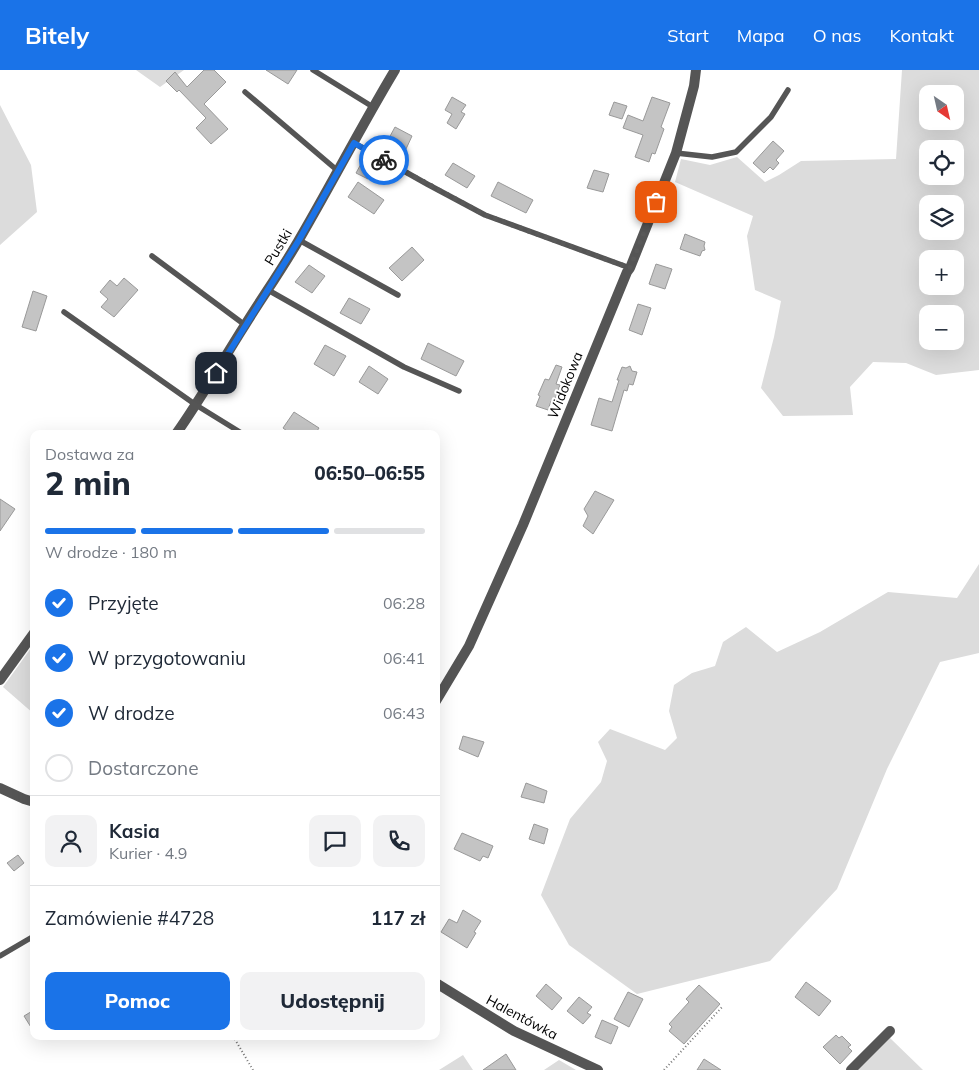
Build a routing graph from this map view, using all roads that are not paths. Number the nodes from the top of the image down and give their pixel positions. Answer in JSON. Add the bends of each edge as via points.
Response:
{"nodes":[{"id":1,"x":313,"y":70,"type":"edge"},
{"id":2,"x":395,"y":70,"type":"edge"},
{"id":3,"x":696,"y":70,"type":"edge"},
{"id":4,"x":788,"y":90,"type":"dead end"},
{"id":5,"x":245,"y":92,"type":"dead end"},
{"id":6,"x":373,"y":107,"type":"junction"},
{"id":7,"x":354,"y":143,"type":"junction"},
{"id":8,"x":676,"y":153,"type":"junction"},
{"id":9,"x":338,"y":171,"type":"junction"},
{"id":10,"x":299,"y":240,"type":"junction"},
{"id":11,"x":152,"y":256,"type":"dead end"},
{"id":12,"x":630,"y":268,"type":"junction"},
{"id":13,"x":268,"y":290,"type":"junction"},
{"id":14,"x":398,"y":295,"type":"dead end"},
{"id":15,"x":64,"y":312,"type":"dead end"},
{"id":16,"x":245,"y":325,"type":"junction"},
{"id":17,"x":459,"y":391,"type":"dead end"},
{"id":18,"x":196,"y":405,"type":"junction"},
{"id":19,"x":179,"y":430,"type":"edge"},
{"id":20,"x":237,"y":430,"type":"edge"},
{"id":21,"x":30,"y":639,"type":"edge"},
{"id":22,"x":0,"y":680,"type":"edge"},
{"id":23,"x":440,"y":695,"type":"edge"},
{"id":24,"x":0,"y":788,"type":"edge"},
{"id":25,"x":30,"y":801,"type":"edge"},
{"id":26,"x":30,"y":938,"type":"edge"},
{"id":27,"x":0,"y":956,"type":"edge"},
{"id":28,"x":440,"y":985,"type":"edge"},
{"id":29,"x":890,"y":1031,"type":"dead end"},
{"id":30,"x":598,"y":1070,"type":"edge"},
{"id":31,"x":851,"y":1070,"type":"edge"}],
"edges":[{"from":1,"to":6,"type":"lane"},
{"from":2,"to":6,"type":"street","name":"Pustki"},
{"from":3,"to":8,"type":"street","name":"Widokowa"},
{"from":4,"to":8,"type":"lane","via":[[771,117],[736,152],[712,156]]},
{"from":5,"to":9,"type":"lane"},
{"from":6,"to":7,"type":"street","name":"Pustki"},
{"from":7,"to":9,"type":"street","name":"Pustki"},
{"from":7,"to":12,"type":"lane","via":[[485,215]]},
{"from":8,"to":12,"type":"street","name":"Widokowa"},
{"from":9,"to":10,"type":"street","name":"Pustki"},
{"from":10,"to":13,"type":"street","name":"Pustki"},
{"from":10,"to":14,"type":"lane"},
{"from":11,"to":16,"type":"lane"},
{"from":12,"to":23,"type":"street","name":"Widokowa","via":[[523,525],[469,646]]},
{"from":13,"to":16,"type":"street","name":"Pustki"},
{"from":13,"to":17,"type":"lane","via":[[404,367]]},
{"from":15,"to":18,"type":"lane"},
{"from":16,"to":18,"type":"street","name":"Pustki"},
{"from":18,"to":19,"type":"street","name":"Pustki"},
{"from":18,"to":20,"type":"lane"},
{"from":21,"to":22,"type":"street"},
{"from":24,"to":25,"type":"street"},
{"from":26,"to":27,"type":"lane"},
{"from":28,"to":30,"type":"street","name":"Halentówka","via":[[514,1031]]},
{"from":29,"to":31,"type":"street"}]}
